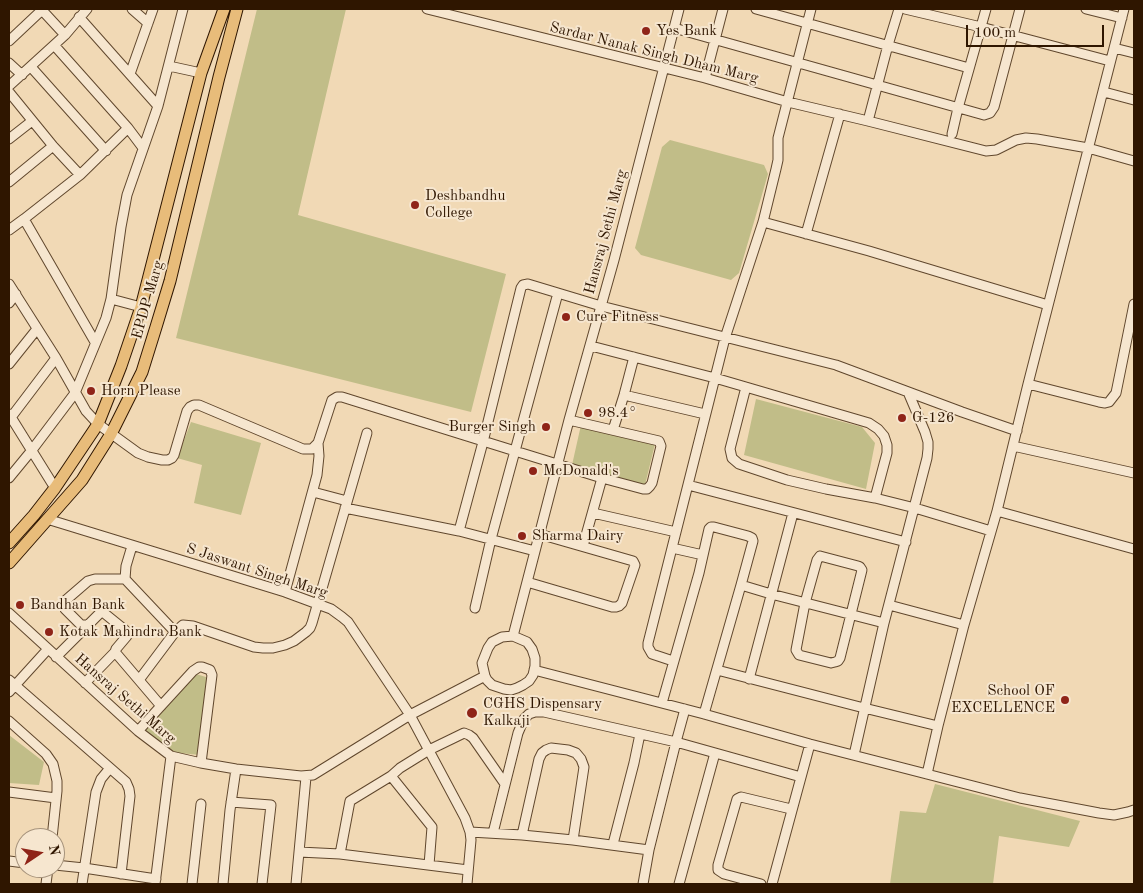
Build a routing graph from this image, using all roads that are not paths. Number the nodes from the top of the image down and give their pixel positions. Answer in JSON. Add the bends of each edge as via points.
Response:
{"nodes":[{"id":1,"x":42,"y":9,"type":"edge"},
{"id":2,"x":87,"y":9,"type":"edge"},
{"id":3,"x":132,"y":9,"type":"edge"},
{"id":4,"x":153,"y":9,"type":"edge"},
{"id":5,"x":183,"y":9,"type":"edge"},
{"id":6,"x":224,"y":9,"type":"edge"},
{"id":7,"x":237,"y":9,"type":"edge"},
{"id":8,"x":427,"y":9,"type":"edge"},
{"id":9,"x":469,"y":9,"type":"edge"},
{"id":10,"x":679,"y":9,"type":"edge"},
{"id":11,"x":724,"y":9,"type":"edge"},
{"id":12,"x":756,"y":9,"type":"edge"},
{"id":13,"x":812,"y":9,"type":"edge"},
{"id":14,"x":899,"y":9,"type":"edge"},
{"id":15,"x":905,"y":9,"type":"edge"},
{"id":16,"x":986,"y":9,"type":"edge"},
{"id":17,"x":1020,"y":9,"type":"edge"},
{"id":18,"x":1086,"y":9,"type":"edge"},
{"id":19,"x":1123,"y":13,"type":"edge"},
{"id":20,"x":79,"y":17,"type":"junction"},
{"id":21,"x":467,"y":19,"type":"junction"},
{"id":22,"x":148,"y":22,"type":"junction"},
{"id":23,"x":807,"y":23,"type":"junction"},
{"id":24,"x":981,"y":26,"type":"junction"},
{"id":25,"x":674,"y":28,"type":"junction"},
{"id":26,"x":65,"y":35,"type":"junction"},
{"id":27,"x":1013,"y":35,"type":"junction"},
{"id":28,"x":715,"y":40,"type":"junction"},
{"id":29,"x":9,"y":42,"type":"edge"},
{"id":30,"x":54,"y":45,"type":"junction"},
{"id":31,"x":888,"y":45,"type":"junction"},
{"id":32,"x":1114,"y":48,"type":"junction"},
{"id":33,"x":1134,"y":53,"type":"edge"},
{"id":34,"x":797,"y":62,"type":"junction"},
{"id":35,"x":1110,"y":62,"type":"junction"},
{"id":36,"x":9,"y":63,"type":"edge"},
{"id":37,"x":168,"y":66,"type":"junction"},
{"id":38,"x":31,"y":68,"type":"junction"},
{"id":39,"x":663,"y":68,"type":"junction"},
{"id":40,"x":969,"y":68,"type":"junction"},
{"id":41,"x":201,"y":73,"type":"junction"},
{"id":42,"x":130,"y":74,"type":"junction"},
{"id":43,"x":22,"y":75,"type":"junction"},
{"id":44,"x":705,"y":78,"type":"junction"},
{"id":45,"x":878,"y":85,"type":"junction"},
{"id":46,"x":9,"y":86,"type":"edge"},
{"id":47,"x":9,"y":92,"type":"edge"},
{"id":48,"x":1104,"y":92,"type":"junction"},
{"id":49,"x":1134,"y":100,"type":"edge"},
{"id":50,"x":788,"y":102,"type":"junction"},
{"id":51,"x":158,"y":106,"type":"junction"},
{"id":52,"x":958,"y":108,"type":"junction"},
{"id":53,"x":840,"y":114,"type":"junction"},
{"id":54,"x":32,"y":121,"type":"junction"},
{"id":55,"x":868,"y":121,"type":"junction"},
{"id":56,"x":128,"y":128,"type":"junction"},
{"id":57,"x":952,"y":134,"type":"dead end"},
{"id":58,"x":9,"y":139,"type":"edge"},
{"id":59,"x":54,"y":146,"type":"junction"},
{"id":60,"x":143,"y":148,"type":"junction"},
{"id":61,"x":1088,"y":148,"type":"junction"},
{"id":62,"x":106,"y":151,"type":"junction"},
{"id":63,"x":1134,"y":161,"type":"edge"},
{"id":64,"x":80,"y":175,"type":"junction"},
{"id":65,"x":9,"y":182,"type":"edge"},
{"id":66,"x":24,"y":219,"type":"junction"},
{"id":67,"x":763,"y":222,"type":"junction"},
{"id":68,"x":9,"y":230,"type":"edge"},
{"id":69,"x":806,"y":234,"type":"junction"},
{"id":70,"x":9,"y":284,"type":"edge"},
{"id":71,"x":558,"y":293,"type":"junction"},
{"id":72,"x":16,"y":294,"type":"junction"},
{"id":73,"x":111,"y":299,"type":"junction"},
{"id":74,"x":9,"y":303,"type":"edge"},
{"id":75,"x":1134,"y":304,"type":"edge"},
{"id":76,"x":1048,"y":305,"type":"junction"},
{"id":77,"x":601,"y":306,"type":"junction"},
{"id":78,"x":141,"y":307,"type":"junction"},
{"id":79,"x":1133,"y":317,"type":"edge"},
{"id":80,"x":37,"y":328,"type":"junction"},
{"id":81,"x":725,"y":338,"type":"junction"},
{"id":82,"x":96,"y":342,"type":"junction"},
{"id":83,"x":591,"y":346,"type":"junction"},
{"id":84,"x":634,"y":356,"type":"junction"},
{"id":85,"x":56,"y":358,"type":"junction"},
{"id":86,"x":9,"y":364,"type":"edge"},
{"id":87,"x":715,"y":378,"type":"junction"},
{"id":88,"x":1028,"y":384,"type":"junction"},
{"id":89,"x":746,"y":388,"type":"junction"},
{"id":90,"x":908,"y":392,"type":"junction"},
{"id":91,"x":75,"y":393,"type":"junction"},
{"id":92,"x":624,"y":395,"type":"junction"},
{"id":93,"x":705,"y":414,"type":"junction"},
{"id":94,"x":9,"y":417,"type":"edge"},
{"id":95,"x":569,"y":420,"type":"junction"},
{"id":96,"x":98,"y":424,"type":"junction"},
{"id":97,"x":613,"y":430,"type":"junction"},
{"id":98,"x":1017,"y":431,"type":"junction"},
{"id":99,"x":111,"y":434,"type":"junction"},
{"id":100,"x":367,"y":434,"type":"dead end"},
{"id":101,"x":483,"y":442,"type":"junction"},
{"id":102,"x":318,"y":443,"type":"junction"},
{"id":103,"x":1013,"y":446,"type":"junction"},
{"id":104,"x":32,"y":450,"type":"junction"},
{"id":105,"x":515,"y":452,"type":"junction"},
{"id":106,"x":558,"y":464,"type":"junction"},
{"id":107,"x":1134,"y":473,"type":"edge"},
{"id":108,"x":9,"y":478,"type":"edge"},
{"id":109,"x":602,"y":478,"type":"junction"},
{"id":110,"x":688,"y":485,"type":"junction"},
{"id":111,"x":55,"y":488,"type":"junction"},
{"id":112,"x":312,"y":492,"type":"junction"},
{"id":113,"x":875,"y":498,"type":"junction"},
{"id":114,"x":346,"y":505,"type":"junction"},
{"id":115,"x":915,"y":508,"type":"junction"},
{"id":116,"x":997,"y":511,"type":"junction"},
{"id":117,"x":793,"y":512,"type":"junction"},
{"id":118,"x":593,"y":513,"type":"junction"},
{"id":119,"x":46,"y":519,"type":"junction"},
{"id":120,"x":459,"y":531,"type":"junction"},
{"id":121,"x":991,"y":531,"type":"junction"},
{"id":122,"x":676,"y":532,"type":"junction"},
{"id":123,"x":539,"y":534,"type":"junction"},
{"id":124,"x":492,"y":539,"type":"junction"},
{"id":125,"x":906,"y":542,"type":"junction"},
{"id":126,"x":9,"y":543,"type":"edge"},
{"id":127,"x":132,"y":546,"type":"junction"},
{"id":128,"x":583,"y":546,"type":"junction"},
{"id":129,"x":672,"y":548,"type":"junction"},
{"id":130,"x":1134,"y":549,"type":"edge"},
{"id":131,"x":535,"y":551,"type":"junction"},
{"id":132,"x":702,"y":555,"type":"junction"},
{"id":133,"x":9,"y":564,"type":"edge"},
{"id":134,"x":125,"y":579,"type":"junction"},
{"id":135,"x":527,"y":582,"type":"junction"},
{"id":136,"x":741,"y":585,"type":"junction"},
{"id":137,"x":285,"y":592,"type":"junction"},
{"id":138,"x":771,"y":594,"type":"junction"},
{"id":139,"x":805,"y":603,"type":"junction"},
{"id":140,"x":318,"y":604,"type":"junction"},
{"id":141,"x":889,"y":605,"type":"junction"},
{"id":142,"x":475,"y":608,"type":"dead end"},
{"id":143,"x":9,"y":613,"type":"edge"},
{"id":144,"x":851,"y":614,"type":"junction"},
{"id":145,"x":884,"y":623,"type":"junction"},
{"id":146,"x":86,"y":625,"type":"junction"},
{"id":147,"x":964,"y":625,"type":"junction"},
{"id":148,"x":175,"y":632,"type":"junction"},
{"id":149,"x":512,"y":636,"type":"junction"},
{"id":150,"x":48,"y":649,"type":"junction"},
{"id":151,"x":116,"y":652,"type":"junction"},
{"id":152,"x":56,"y":656,"type":"junction"},
{"id":153,"x":673,"y":661,"type":"junction"},
{"id":154,"x":534,"y":670,"type":"junction"},
{"id":155,"x":717,"y":670,"type":"junction"},
{"id":156,"x":485,"y":676,"type":"junction"},
{"id":157,"x":749,"y":679,"type":"junction"},
{"id":158,"x":139,"y":680,"type":"junction"},
{"id":159,"x":12,"y":682,"type":"edge"},
{"id":160,"x":85,"y":683,"type":"junction"},
{"id":161,"x":9,"y":692,"type":"edge"},
{"id":162,"x":662,"y":703,"type":"junction"},
{"id":163,"x":161,"y":706,"type":"junction"},
{"id":164,"x":864,"y":708,"type":"junction"},
{"id":165,"x":685,"y":710,"type":"junction"},
{"id":166,"x":704,"y":714,"type":"junction"},
{"id":167,"x":410,"y":715,"type":"junction"},
{"id":168,"x":9,"y":721,"type":"edge"},
{"id":169,"x":938,"y":726,"type":"junction"},
{"id":170,"x":138,"y":731,"type":"junction"},
{"id":171,"x":640,"y":734,"type":"junction"},
{"id":172,"x":676,"y":742,"type":"junction"},
{"id":173,"x":810,"y":744,"type":"junction"},
{"id":174,"x":429,"y":750,"type":"junction"},
{"id":175,"x":715,"y":753,"type":"junction"},
{"id":176,"x":854,"y":755,"type":"junction"},
{"id":177,"x":171,"y":756,"type":"junction"},
{"id":178,"x":201,"y":763,"type":"junction"},
{"id":179,"x":110,"y":768,"type":"junction"},
{"id":180,"x":236,"y":769,"type":"junction"},
{"id":181,"x":927,"y":774,"type":"junction"},
{"id":182,"x":306,"y":776,"type":"junction"},
{"id":183,"x":391,"y":776,"type":"junction"},
{"id":184,"x":800,"y":777,"type":"junction"},
{"id":185,"x":506,"y":784,"type":"junction"},
{"id":186,"x":9,"y":792,"type":"edge"},
{"id":187,"x":56,"y":798,"type":"junction"},
{"id":188,"x":231,"y":802,"type":"junction"},
{"id":189,"x":202,"y":804,"type":"dead end"},
{"id":190,"x":791,"y":809,"type":"junction"},
{"id":191,"x":1134,"y":810,"type":"edge"},
{"id":192,"x":53,"y":828,"type":"edge"},
{"id":193,"x":470,"y":832,"type":"junction"},
{"id":194,"x":493,"y":833,"type":"junction"},
{"id":195,"x":522,"y":835,"type":"junction"},
{"id":196,"x":573,"y":840,"type":"junction"},
{"id":197,"x":613,"y":844,"type":"junction"},
{"id":198,"x":649,"y":850,"type":"junction"},
{"id":199,"x":299,"y":852,"type":"junction"},
{"id":200,"x":340,"y":854,"type":"junction"},
{"id":201,"x":429,"y":864,"type":"junction"},
{"id":202,"x":65,"y":867,"type":"edge"},
{"id":203,"x":84,"y":868,"type":"junction"},
{"id":204,"x":468,"y":870,"type":"junction"},
{"id":205,"x":121,"y":874,"type":"junction"},
{"id":206,"x":156,"y":882,"type":"edge"},
{"id":207,"x":82,"y":884,"type":"edge"},
{"id":208,"x":192,"y":884,"type":"edge"},
{"id":209,"x":223,"y":884,"type":"edge"},
{"id":210,"x":262,"y":884,"type":"edge"},
{"id":211,"x":296,"y":884,"type":"edge"},
{"id":212,"x":467,"y":884,"type":"edge"},
{"id":213,"x":643,"y":884,"type":"edge"},
{"id":214,"x":679,"y":884,"type":"edge"},
{"id":215,"x":761,"y":884,"type":"edge"},
{"id":216,"x":772,"y":884,"type":"edge"}],
"edges":[{"from":1,"to":26,"type":"street"},
{"from":1,"to":29,"type":"street"},
{"from":2,"to":20,"type":"street"},
{"from":3,"to":22,"type":"street"},
{"from":4,"to":22,"type":"street"},
{"from":5,"to":37,"type":"street"},
{"from":6,"to":41,"type":"main road","name":"EPDP Marg"},
{"from":7,"to":99,"type":"main road","name":"EPDP Marg","via":[[170,281],[142,372]]},
{"from":8,"to":21,"type":"street","name":"Sardar Nanak Singh Dham Marg"},
{"from":9,"to":21,"type":"street"},
{"from":10,"to":25,"type":"street","name":"Hansraj Sethi Marg"},
{"from":11,"to":28,"type":"street"},
{"from":12,"to":23,"type":"street"},
{"from":13,"to":23,"type":"street"},
{"from":14,"to":31,"type":"street"},
{"from":15,"to":24,"type":"street"},
{"from":16,"to":24,"type":"street"},
{"from":17,"to":27,"type":"street"},
{"from":18,"to":19,"type":"street"},
{"from":19,"to":32,"type":"street"},
{"from":20,"to":26,"type":"street"},
{"from":20,"to":42,"type":"street"},
{"from":21,"to":39,"type":"street","name":"Sardar Nanak Singh Dham Marg"},
{"from":22,"to":42,"type":"street"},
{"from":23,"to":31,"type":"street"},
{"from":23,"to":34,"type":"street"},
{"from":24,"to":27,"type":"street"},
{"from":24,"to":40,"type":"street"},
{"from":25,"to":28,"type":"street"},
{"from":25,"to":39,"type":"street","name":"Hansraj Sethi Marg"},
{"from":26,"to":30,"type":"street"},
{"from":27,"to":35,"type":"street"},
{"from":27,"to":52,"type":"street","via":[[992,111],[984,115]]},
{"from":28,"to":34,"type":"street"},
{"from":28,"to":44,"type":"street"},
{"from":30,"to":38,"type":"street"},
{"from":30,"to":56,"type":"street"},
{"from":31,"to":40,"type":"street"},
{"from":31,"to":45,"type":"street"},
{"from":32,"to":33,"type":"street"},
{"from":32,"to":35,"type":"street"},
{"from":34,"to":45,"type":"street"},
{"from":34,"to":50,"type":"street"},
{"from":35,"to":48,"type":"street"},
{"from":36,"to":43,"type":"street"},
{"from":37,"to":41,"type":"street"},
{"from":37,"to":51,"type":"street"},
{"from":38,"to":43,"type":"street"},
{"from":38,"to":62,"type":"street"},
{"from":39,"to":44,"type":"street","name":"Sardar Nanak Singh Dham Marg"},
{"from":39,"to":77,"type":"street","name":"Hansraj Sethi Marg"},
{"from":40,"to":52,"type":"street"},
{"from":41,"to":78,"type":"main road","name":"EPDP Marg"},
{"from":42,"to":51,"type":"street"},
{"from":43,"to":46,"type":"street"},
{"from":44,"to":50,"type":"street","name":"Sardar Nanak Singh Dham Marg"},
{"from":45,"to":52,"type":"street"},
{"from":45,"to":55,"type":"street"},
{"from":47,"to":54,"type":"street"},
{"from":48,"to":49,"type":"street"},
{"from":48,"to":61,"type":"street"},
{"from":50,"to":53,"type":"street","name":"Sardar Nanak Singh Dham Marg"},
{"from":50,"to":67,"type":"street"},
{"from":51,"to":60,"type":"street"},
{"from":52,"to":57,"type":"street"},
{"from":53,"to":55,"type":"street","name":"Sardar Nanak Singh Dham Marg"},
{"from":53,"to":69,"type":"street"},
{"from":54,"to":58,"type":"street"},
{"from":54,"to":59,"type":"street"},
{"from":55,"to":61,"type":"street","name":"Sardar Nanak Singh Dham Marg","via":[[986,151],[1026,138]]},
{"from":56,"to":60,"type":"street"},
{"from":56,"to":62,"type":"street"},
{"from":59,"to":64,"type":"street"},
{"from":59,"to":65,"type":"street"},
{"from":60,"to":73,"type":"street","via":[[127,195]]},
{"from":61,"to":63,"type":"street","name":"Sardar Nanak Singh Dham Marg"},
{"from":61,"to":76,"type":"street"},
{"from":62,"to":64,"type":"street"},
{"from":64,"to":66,"type":"street"},
{"from":66,"to":68,"type":"street"},
{"from":66,"to":82,"type":"street"},
{"from":67,"to":69,"type":"street"},
{"from":67,"to":81,"type":"street"},
{"from":69,"to":76,"type":"street"},
{"from":70,"to":72,"type":"street"},
{"from":71,"to":77,"type":"street"},
{"from":71,"to":101,"type":"street","via":[[528,284],[521,288]]},
{"from":71,"to":105,"type":"street"},
{"from":72,"to":74,"type":"street"},
{"from":72,"to":80,"type":"street"},
{"from":73,"to":78,"type":"street"},
{"from":73,"to":82,"type":"street"},
{"from":75,"to":79,"type":"street"},
{"from":76,"to":88,"type":"street"},
{"from":77,"to":81,"type":"street"},
{"from":77,"to":83,"type":"street","name":"Hansraj Sethi Marg"},
{"from":78,"to":96,"type":"main road","name":"EPDP Marg"},
{"from":79,"to":88,"type":"street","via":[[1116,393],[1109,402]]},
{"from":80,"to":85,"type":"street"},
{"from":80,"to":86,"type":"street"},
{"from":81,"to":87,"type":"street"},
{"from":81,"to":90,"type":"street","via":[[836,365]]},
{"from":82,"to":91,"type":"street"},
{"from":83,"to":84,"type":"street"},
{"from":83,"to":95,"type":"street","name":"Hansraj Sethi Marg"},
{"from":84,"to":87,"type":"street"},
{"from":84,"to":92,"type":"street"},
{"from":85,"to":91,"type":"street"},
{"from":85,"to":94,"type":"street"},
{"from":87,"to":89,"type":"street"},
{"from":87,"to":93,"type":"street"},
{"from":88,"to":98,"type":"street"},
{"from":89,"to":113,"type":"street","via":[[869,422],[878,429],[884,436],[887,453]]},
{"from":89,"to":113,"type":"street","via":[[730,449],[734,461],[787,480]]},
{"from":90,"to":98,"type":"street"},
{"from":90,"to":115,"type":"street","via":[[925,432],[928,449]]},
{"from":91,"to":96,"type":"street"},
{"from":91,"to":104,"type":"street"},
{"from":92,"to":93,"type":"street"},
{"from":92,"to":97,"type":"street"},
{"from":93,"to":110,"type":"street"},
{"from":94,"to":104,"type":"street"},
{"from":95,"to":97,"type":"street"},
{"from":95,"to":106,"type":"street","name":"Hansraj Sethi Marg"},
{"from":96,"to":99,"type":"street"},
{"from":96,"to":111,"type":"main road","name":"EPDP Marg"},
{"from":97,"to":109,"type":"street","via":[[656,440],[661,446],[652,483],[646,489]]},
{"from":98,"to":103,"type":"street"},
{"from":99,"to":102,"type":"street","via":[[138,453],[170,459],[187,411],[199,405],[303,449],[312,449]]},
{"from":99,"to":119,"type":"main road","name":"EPDP Marg","via":[[82,480]]},
{"from":100,"to":114,"type":"street"},
{"from":101,"to":102,"type":"street","via":[[337,397],[332,400]]},
{"from":101,"to":105,"type":"street"},
{"from":101,"to":120,"type":"street"},
{"from":102,"to":112,"type":"street","via":[[319,467]]},
{"from":103,"to":107,"type":"street"},
{"from":103,"to":116,"type":"street"},
{"from":104,"to":108,"type":"street"},
{"from":104,"to":111,"type":"street"},
{"from":105,"to":106,"type":"street"},
{"from":105,"to":124,"type":"street"},
{"from":106,"to":109,"type":"street"},
{"from":106,"to":123,"type":"street","name":"Hansraj Sethi Marg"},
{"from":109,"to":118,"type":"street"},
{"from":110,"to":117,"type":"street"},
{"from":110,"to":122,"type":"street"},
{"from":111,"to":126,"type":"main road","name":"EPDP Marg"},
{"from":112,"to":114,"type":"street"},
{"from":112,"to":137,"type":"street"},
{"from":113,"to":115,"type":"street"},
{"from":114,"to":120,"type":"street"},
{"from":114,"to":140,"type":"street"},
{"from":115,"to":121,"type":"street"},
{"from":115,"to":125,"type":"street"},
{"from":116,"to":121,"type":"street"},
{"from":116,"to":130,"type":"street"},
{"from":117,"to":125,"type":"street"},
{"from":117,"to":138,"type":"street"},
{"from":118,"to":122,"type":"street"},
{"from":118,"to":128,"type":"street"},
{"from":119,"to":127,"type":"street","name":"S Jaswant Singh Marg"},
{"from":119,"to":133,"type":"main road","name":"EPDP Marg"},
{"from":120,"to":124,"type":"street"},
{"from":121,"to":147,"type":"street"},
{"from":122,"to":129,"type":"street"},
{"from":123,"to":128,"type":"street"},
{"from":123,"to":131,"type":"street","name":"Hansraj Sethi Marg"},
{"from":124,"to":131,"type":"street"},
{"from":124,"to":142,"type":"street"},
{"from":125,"to":141,"type":"street"},
{"from":127,"to":134,"type":"street"},
{"from":127,"to":137,"type":"street","name":"S Jaswant Singh Marg"},
{"from":128,"to":135,"type":"street","via":[[634,562],[620,606],[612,607]]},
{"from":129,"to":132,"type":"street"},
{"from":129,"to":153,"type":"street","via":[[648,647],[652,654]]},
{"from":131,"to":135,"type":"street","name":"Hansraj Sethi Marg"},
{"from":132,"to":136,"type":"street","via":[[711,527],[750,537],[752,541]]},
{"from":132,"to":153,"type":"street"},
{"from":134,"to":146,"type":"street","via":[[88,581],[66,600],[64,609],[81,625]]},
{"from":134,"to":148,"type":"street"},
{"from":135,"to":149,"type":"street","name":"Hansraj Sethi Marg"},
{"from":136,"to":138,"type":"street"},
{"from":136,"to":155,"type":"street"},
{"from":137,"to":140,"type":"street","name":"S Jaswant Singh Marg"},
{"from":138,"to":139,"type":"street"},
{"from":138,"to":157,"type":"street"},
{"from":139,"to":144,"type":"street"},
{"from":139,"to":144,"type":"street","via":[[821,556],[860,567],[862,573]]},
{"from":139,"to":144,"type":"street","via":[[797,653],[831,663],[840,658]]},
{"from":140,"to":148,"type":"street","via":[[306,632],[294,641],[273,648],[254,647],[189,625],[181,626]]},
{"from":140,"to":167,"type":"street","name":"S Jaswant Singh Marg","via":[[338,613],[348,622]]},
{"from":141,"to":145,"type":"street"},
{"from":141,"to":147,"type":"street"},
{"from":143,"to":150,"type":"street","name":"Hansraj Sethi Marg"},
{"from":144,"to":145,"type":"street"},
{"from":145,"to":164,"type":"street"},
{"from":146,"to":151,"type":"street","via":[[103,612],[125,630],[127,636]]},
{"from":146,"to":152,"type":"street"},
{"from":147,"to":169,"type":"street"},
{"from":148,"to":158,"type":"street"},
{"from":149,"to":154,"type":"street","via":[[527,642],[532,649]]},
{"from":149,"to":156,"type":"street","via":[[496,639],[488,648],[482,664]]},
{"from":150,"to":152,"type":"street","name":"Hansraj Sethi Marg"},
{"from":150,"to":159,"type":"street"},
{"from":151,"to":158,"type":"street"},
{"from":151,"to":160,"type":"street"},
{"from":152,"to":160,"type":"street","name":"Hansraj Sethi Marg"},
{"from":153,"to":162,"type":"street"},
{"from":154,"to":156,"type":"street","via":[[524,685],[511,690],[492,685]]},
{"from":154,"to":162,"type":"street"},
{"from":155,"to":157,"type":"street"},
{"from":155,"to":166,"type":"street"},
{"from":156,"to":167,"type":"street"},
{"from":157,"to":164,"type":"street"},
{"from":158,"to":163,"type":"street"},
{"from":159,"to":161,"type":"street"},
{"from":159,"to":179,"type":"street"},
{"from":160,"to":170,"type":"street","name":"Hansraj Sethi Marg"},
{"from":162,"to":165,"type":"street"},
{"from":163,"to":170,"type":"street"},
{"from":163,"to":178,"type":"street","via":[[196,668],[211,671]]},
{"from":164,"to":169,"type":"street"},
{"from":164,"to":176,"type":"street"},
{"from":165,"to":166,"type":"street"},
{"from":165,"to":172,"type":"street"},
{"from":166,"to":173,"type":"street"},
{"from":167,"to":174,"type":"street","name":"S Jaswant Singh Marg"},
{"from":167,"to":182,"type":"street","via":[[318,772]]},
{"from":168,"to":187,"type":"street","via":[[53,764]]},
{"from":169,"to":181,"type":"street"},
{"from":170,"to":177,"type":"street","name":"Hansraj Sethi Marg"},
{"from":171,"to":172,"type":"street"},
{"from":171,"to":185,"type":"street","via":[[544,712],[529,714],[518,733]]},
{"from":171,"to":197,"type":"street"},
{"from":172,"to":175,"type":"street"},
{"from":172,"to":198,"type":"street"},
{"from":173,"to":176,"type":"street"},
{"from":173,"to":184,"type":"street"},
{"from":174,"to":183,"type":"street"},
{"from":174,"to":185,"type":"street","via":[[464,733],[469,735]]},
{"from":174,"to":193,"type":"street","name":"S Jaswant Singh Marg"},
{"from":175,"to":184,"type":"street"},
{"from":175,"to":214,"type":"street"},
{"from":176,"to":181,"type":"street"},
{"from":177,"to":178,"type":"street","name":"Hansraj Sethi Marg"},
{"from":177,"to":206,"type":"street"},
{"from":178,"to":180,"type":"street","name":"Hansraj Sethi Marg"},
{"from":179,"to":203,"type":"street","via":[[96,792]]},
{"from":179,"to":205,"type":"street","via":[[126,782],[130,796]]},
{"from":180,"to":182,"type":"street","name":"Hansraj Sethi Marg"},
{"from":180,"to":188,"type":"street"},
{"from":181,"to":191,"type":"street","via":[[1020,798],[1099,813],[1114,815]]},
{"from":182,"to":199,"type":"street"},
{"from":183,"to":200,"type":"street","via":[[350,801]]},
{"from":183,"to":201,"type":"street","via":[[432,827]]},
{"from":184,"to":190,"type":"street"},
{"from":185,"to":194,"type":"street"},
{"from":186,"to":187,"type":"street"},
{"from":187,"to":192,"type":"street"},
{"from":188,"to":209,"type":"street"},
{"from":188,"to":210,"type":"street","via":[[271,805]]},
{"from":189,"to":208,"type":"street"},
{"from":190,"to":215,"type":"street","via":[[741,797],[737,799],[718,870]]},
{"from":190,"to":216,"type":"street"},
{"from":193,"to":194,"type":"street"},
{"from":193,"to":204,"type":"street"},
{"from":194,"to":195,"type":"street"},
{"from":195,"to":196,"type":"street"},
{"from":195,"to":196,"type":"street","via":[[539,759],[542,753],[552,748],[576,753],[584,767]]},
{"from":196,"to":197,"type":"street"},
{"from":197,"to":198,"type":"street"},
{"from":198,"to":213,"type":"street"},
{"from":199,"to":200,"type":"street"},
{"from":199,"to":211,"type":"street"},
{"from":200,"to":201,"type":"street"},
{"from":201,"to":204,"type":"street"},
{"from":202,"to":203,"type":"street"},
{"from":203,"to":205,"type":"street"},
{"from":203,"to":207,"type":"street"},
{"from":204,"to":212,"type":"street"},
{"from":205,"to":206,"type":"street"}]}
